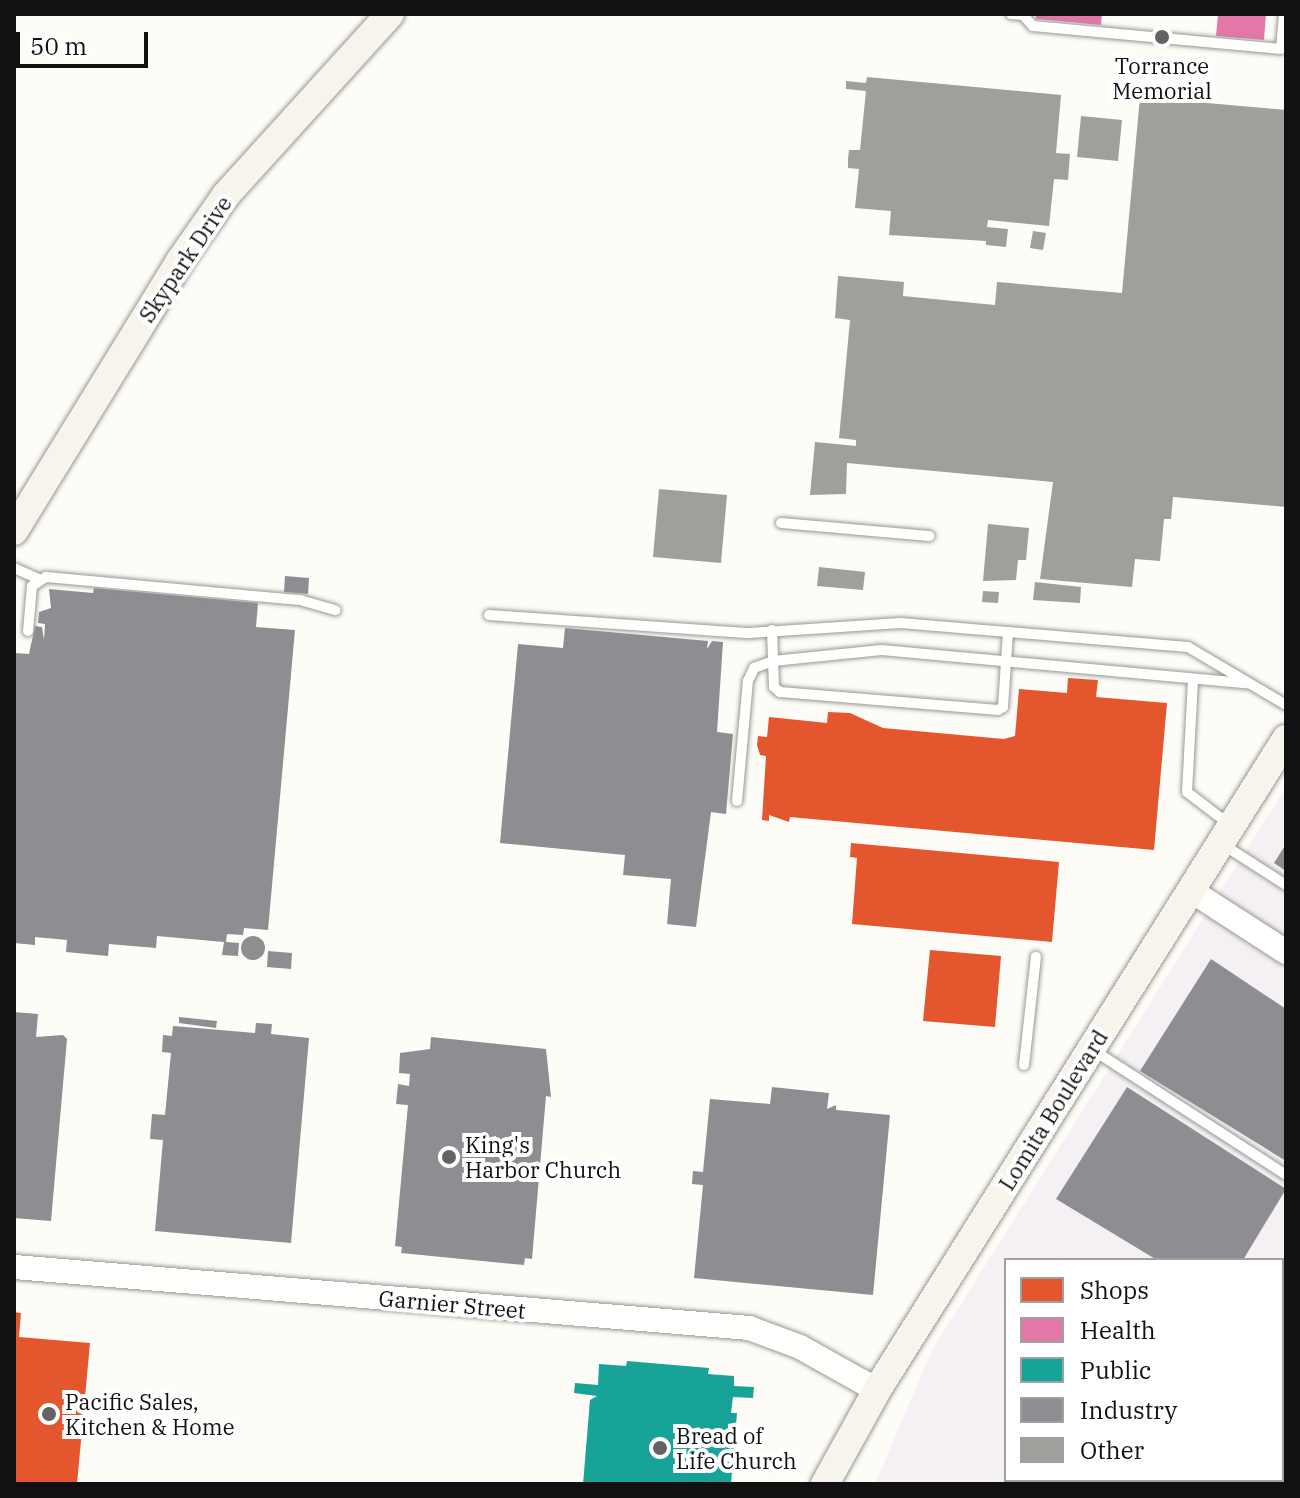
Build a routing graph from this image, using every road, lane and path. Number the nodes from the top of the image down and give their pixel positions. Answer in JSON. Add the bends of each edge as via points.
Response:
{"nodes":[{"id":1,"x":390,"y":14,"type":"edge"},
{"id":2,"x":1011,"y":14,"type":"edge"},
{"id":3,"x":1284,"y":14,"type":"edge"},
{"id":4,"x":781,"y":523,"type":"dead end"},
{"id":5,"x":14,"y":531,"type":"edge"},
{"id":6,"x":929,"y":536,"type":"dead end"},
{"id":7,"x":14,"y":568,"type":"edge"},
{"id":8,"x":39,"y":579,"type":"junction"},
{"id":9,"x":336,"y":610,"type":"dead end"},
{"id":10,"x":489,"y":615,"type":"dead end"},
{"id":11,"x":772,"y":630,"type":"junction"},
{"id":12,"x":28,"y":631,"type":"dead end"},
{"id":13,"x":1008,"y":632,"type":"junction"},
{"id":14,"x":773,"y":661,"type":"junction"},
{"id":15,"x":1006,"y":663,"type":"junction"},
{"id":16,"x":1193,"y":681,"type":"junction"},
{"id":17,"x":1249,"y":683,"type":"junction"},
{"id":18,"x":1286,"y":705,"type":"edge"},
{"id":19,"x":1286,"y":739,"type":"edge"},
{"id":20,"x":737,"y":801,"type":"dead end"},
{"id":21,"x":1226,"y":834,"type":"junction"},
{"id":22,"x":1286,"y":885,"type":"edge"},
{"id":23,"x":1190,"y":890,"type":"junction"},
{"id":24,"x":1286,"y":952,"type":"edge"},
{"id":25,"x":1036,"y":957,"type":"dead end"},
{"id":26,"x":1092,"y":1048,"type":"junction"},
{"id":27,"x":1024,"y":1065,"type":"dead end"},
{"id":28,"x":1286,"y":1175,"type":"edge"},
{"id":29,"x":14,"y":1267,"type":"edge"},
{"id":30,"x":877,"y":1390,"type":"junction"},
{"id":31,"x":825,"y":1484,"type":"edge"}],
"edges":[{"from":1,"to":5,"type":"main road","name":"Skypark Drive","via":[[226,195]]},
{"from":2,"to":3,"type":"lane","via":[[1023,15],[1033,26],[1281,49]]},
{"from":4,"to":6,"type":"lane"},
{"from":7,"to":8,"type":"lane"},
{"from":8,"to":9,"type":"lane","via":[[300,600]]},
{"from":8,"to":12,"type":"lane","via":[[32,586]]},
{"from":10,"to":11,"type":"lane","via":[[749,633]]},
{"from":11,"to":13,"type":"lane","via":[[901,623]]},
{"from":11,"to":14,"type":"lane"},
{"from":13,"to":15,"type":"lane"},
{"from":13,"to":17,"type":"lane","via":[[1188,647]]},
{"from":14,"to":15,"type":"lane","via":[[881,650]]},
{"from":14,"to":15,"type":"lane","via":[[774,687],[780,692],[998,710],[1003,707]]},
{"from":14,"to":20,"type":"lane","via":[[754,668],[748,681]]},
{"from":15,"to":16,"type":"lane"},
{"from":16,"to":17,"type":"lane"},
{"from":16,"to":21,"type":"lane","via":[[1187,792]]},
{"from":17,"to":18,"type":"lane"},
{"from":19,"to":21,"type":"main road","name":"Lomita Boulevard"},
{"from":21,"to":22,"type":"lane"},
{"from":21,"to":23,"type":"main road","name":"Lomita Boulevard"},
{"from":23,"to":24,"type":"street"},
{"from":23,"to":26,"type":"main road","name":"Lomita Boulevard"},
{"from":25,"to":27,"type":"lane"},
{"from":26,"to":28,"type":"lane"},
{"from":26,"to":30,"type":"main road","name":"Lomita Boulevard"},
{"from":29,"to":30,"type":"street","name":"Garnier Street","via":[[749,1328],[800,1347]]},
{"from":30,"to":31,"type":"main road","name":"Lomita Boulevard"}]}
